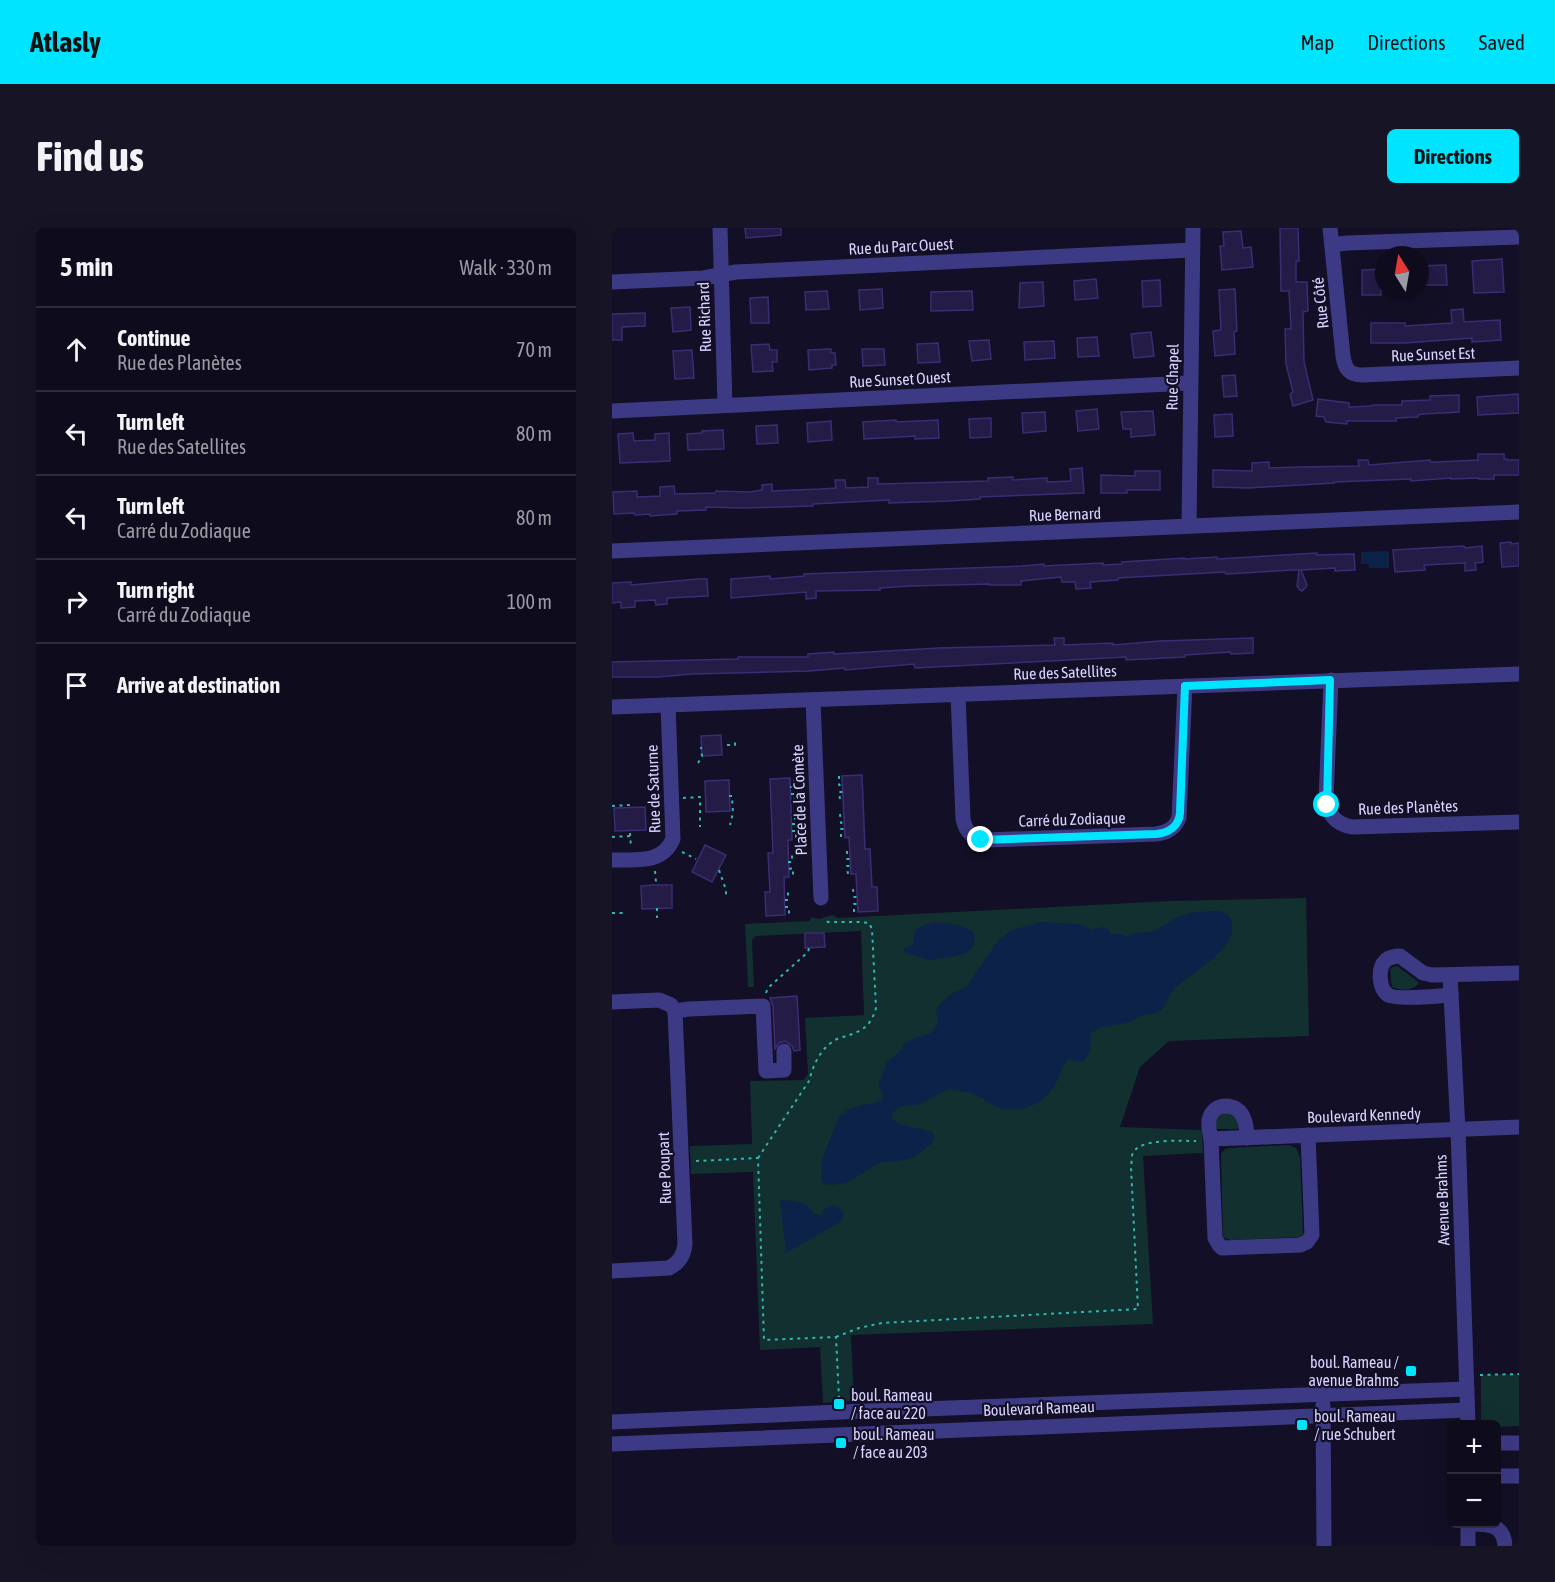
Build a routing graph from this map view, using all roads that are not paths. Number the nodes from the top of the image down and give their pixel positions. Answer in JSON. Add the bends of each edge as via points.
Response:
{"nodes":[{"id":1,"x":720,"y":228,"type":"edge"},
{"id":2,"x":1192,"y":228,"type":"edge"},
{"id":3,"x":1330,"y":228,"type":"edge"},
{"id":4,"x":1519,"y":237,"type":"edge"},
{"id":5,"x":1332,"y":245,"type":"junction"},
{"id":6,"x":1192,"y":250,"type":"junction"},
{"id":7,"x":721,"y":274,"type":"junction"},
{"id":8,"x":612,"y":282,"type":"edge"},
{"id":9,"x":1519,"y":368,"type":"edge"},
{"id":10,"x":1350,"y":372,"type":"joint"},
{"id":11,"x":1190,"y":383,"type":"junction"},
{"id":12,"x":725,"y":405,"type":"junction"},
{"id":13,"x":612,"y":411,"type":"edge"},
{"id":14,"x":1519,"y":512,"type":"edge"},
{"id":15,"x":1189,"y":526,"type":"junction"},
{"id":16,"x":612,"y":551,"type":"edge"},
{"id":17,"x":1519,"y":674,"type":"edge"},
{"id":18,"x":1330,"y":680,"type":"junction"},
{"id":19,"x":1185,"y":686,"type":"junction"},
{"id":20,"x":958,"y":694,"type":"junction"},
{"id":21,"x":813,"y":700,"type":"junction"},
{"id":22,"x":668,"y":705,"type":"junction"},
{"id":23,"x":612,"y":707,"type":"edge"},
{"id":24,"x":1519,"y":822,"type":"edge"},
{"id":25,"x":612,"y":860,"type":"edge"},
{"id":26,"x":821,"y":898,"type":"dead end"},
{"id":27,"x":1519,"y":972,"type":"edge"},
{"id":28,"x":1450,"y":975,"type":"junction"},
{"id":29,"x":1451,"y":995,"type":"junction"},
{"id":30,"x":612,"y":1002,"type":"edge"},
{"id":31,"x":673,"y":1008,"type":"junction"},
{"id":32,"x":784,"y":1051,"type":"dead end"},
{"id":33,"x":1519,"y":1127,"type":"edge"},
{"id":34,"x":1458,"y":1130,"type":"junction"},
{"id":35,"x":1308,"y":1136,"type":"junction"},
{"id":36,"x":1247,"y":1138,"type":"junction"},
{"id":37,"x":1207,"y":1140,"type":"junction"},
{"id":38,"x":612,"y":1271,"type":"edge"},
{"id":39,"x":1467,"y":1389,"type":"junction"},
{"id":40,"x":1323,"y":1393,"type":"junction"},
{"id":41,"x":1051,"y":1404,"type":"junction"},
{"id":42,"x":839,"y":1408,"type":"junction"},
{"id":43,"x":1323,"y":1415,"type":"junction"},
{"id":44,"x":1467,"y":1417,"type":"edge"},
{"id":45,"x":612,"y":1422,"type":"edge"},
{"id":46,"x":1052,"y":1426,"type":"junction"},
{"id":47,"x":840,"y":1434,"type":"junction"},
{"id":48,"x":1501,"y":1443,"type":"edge"},
{"id":49,"x":1519,"y":1443,"type":"edge"},
{"id":50,"x":612,"y":1444,"type":"edge"},
{"id":51,"x":1501,"y":1476,"type":"edge"},
{"id":52,"x":1519,"y":1476,"type":"edge"},
{"id":53,"x":1468,"y":1528,"type":"edge"},
{"id":54,"x":1495,"y":1528,"type":"edge"},
{"id":55,"x":1324,"y":1546,"type":"edge"},
{"id":56,"x":1468,"y":1546,"type":"edge"},
{"id":57,"x":1505,"y":1546,"type":"edge"}],
"edges":[{"from":1,"to":7,"type":"street","name":"Rue Richard"},
{"from":2,"to":6,"type":"street","name":"Rue Chapel"},
{"from":3,"to":5,"type":"street","name":"Rue Côté"},
{"from":4,"to":5,"type":"street"},
{"from":5,"to":10,"type":"street","name":"Rue Côté","via":[[1343,356]]},
{"from":6,"to":7,"type":"street","name":"Rue du Parc Ouest"},
{"from":6,"to":11,"type":"street","name":"Rue Chapel"},
{"from":7,"to":8,"type":"street","name":"Rue du Parc Ouest"},
{"from":7,"to":12,"type":"street","name":"Rue Richard"},
{"from":9,"to":10,"type":"street","name":"Rue Sunset Est","via":[[1363,375]]},
{"from":11,"to":12,"type":"street","name":"Rue Sunset Ouest"},
{"from":11,"to":15,"type":"street","name":"Rue Chapel"},
{"from":12,"to":13,"type":"street","name":"Rue Sunset Ouest"},
{"from":14,"to":15,"type":"street","name":"Rue Bernard"},
{"from":15,"to":16,"type":"street","name":"Rue Bernard"},
{"from":17,"to":18,"type":"street","name":"Rue des Satellites"},
{"from":18,"to":19,"type":"street","name":"Rue des Satellites"},
{"from":18,"to":24,"type":"street","name":"Rue des Planètes","via":[[1326,799],[1335,820],[1352,828]]},
{"from":19,"to":20,"type":"street","name":"Rue des Satellites"},
{"from":19,"to":20,"type":"street","name":"Carré du Zodiaque","via":[[1179,818],[1165,832],[1134,835],[986,840],[972,836],[963,819]]},
{"from":20,"to":21,"type":"street","name":"Rue des Satellites"},
{"from":21,"to":22,"type":"street","name":"Rue des Satellites"},
{"from":21,"to":26,"type":"street","name":"Place de la Comète"},
{"from":22,"to":23,"type":"street","name":"Rue des Satellites"},
{"from":22,"to":25,"type":"street","name":"Rue de Saturne","via":[[673,834],[670,845],[654,858]]},
{"from":27,"to":28,"type":"street"},
{"from":28,"to":29,"type":"street","name":"Avenue Brahms"},
{"from":28,"to":29,"type":"street","via":[[1427,974],[1400,956],[1385,960],[1381,970],[1383,990],[1390,996]]},
{"from":29,"to":34,"type":"street","name":"Avenue Brahms"},
{"from":30,"to":31,"type":"street","via":[[659,1000]]},
{"from":31,"to":32,"type":"street","via":[[763,1006],[766,1071],[784,1070]]},
{"from":31,"to":38,"type":"street","name":"Rue Poupart","via":[[684,1250],[679,1261],[669,1268]]},
{"from":33,"to":34,"type":"street","name":"Boulevard Kennedy"},
{"from":34,"to":35,"type":"street","name":"Boulevard Kennedy"},
{"from":34,"to":39,"type":"street","name":"Avenue Brahms"},
{"from":35,"to":36,"type":"street","name":"Boulevard Kennedy"},
{"from":35,"to":37,"type":"street","via":[[1311,1239],[1300,1245],[1227,1248],[1215,1238]]},
{"from":36,"to":37,"type":"street","name":"Boulevard Kennedy"},
{"from":36,"to":37,"type":"street","via":[[1241,1113],[1234,1106],[1224,1106],[1209,1119]]},
{"from":39,"to":40,"type":"street","name":"Boulevard Rameau"},
{"from":39,"to":44,"type":"street","name":"Avenue Brahms"},
{"from":40,"to":41,"type":"street","name":"Boulevard Rameau"},
{"from":40,"to":43,"type":"street"},
{"from":41,"to":42,"type":"street","name":"Boulevard Rameau"},
{"from":41,"to":46,"type":"street"},
{"from":42,"to":45,"type":"street","name":"Boulevard Rameau"},
{"from":42,"to":47,"type":"street"},
{"from":43,"to":44,"type":"street","name":"Boulevard Rameau"},
{"from":43,"to":46,"type":"street","name":"Boulevard Rameau"},
{"from":43,"to":55,"type":"street"},
{"from":46,"to":47,"type":"street","name":"Boulevard Rameau"},
{"from":47,"to":50,"type":"street","name":"Boulevard Rameau"},
{"from":48,"to":49,"type":"street"},
{"from":51,"to":52,"type":"street"},
{"from":53,"to":56,"type":"street"},
{"from":54,"to":57,"type":"street","via":[[1503,1536]]}]}
